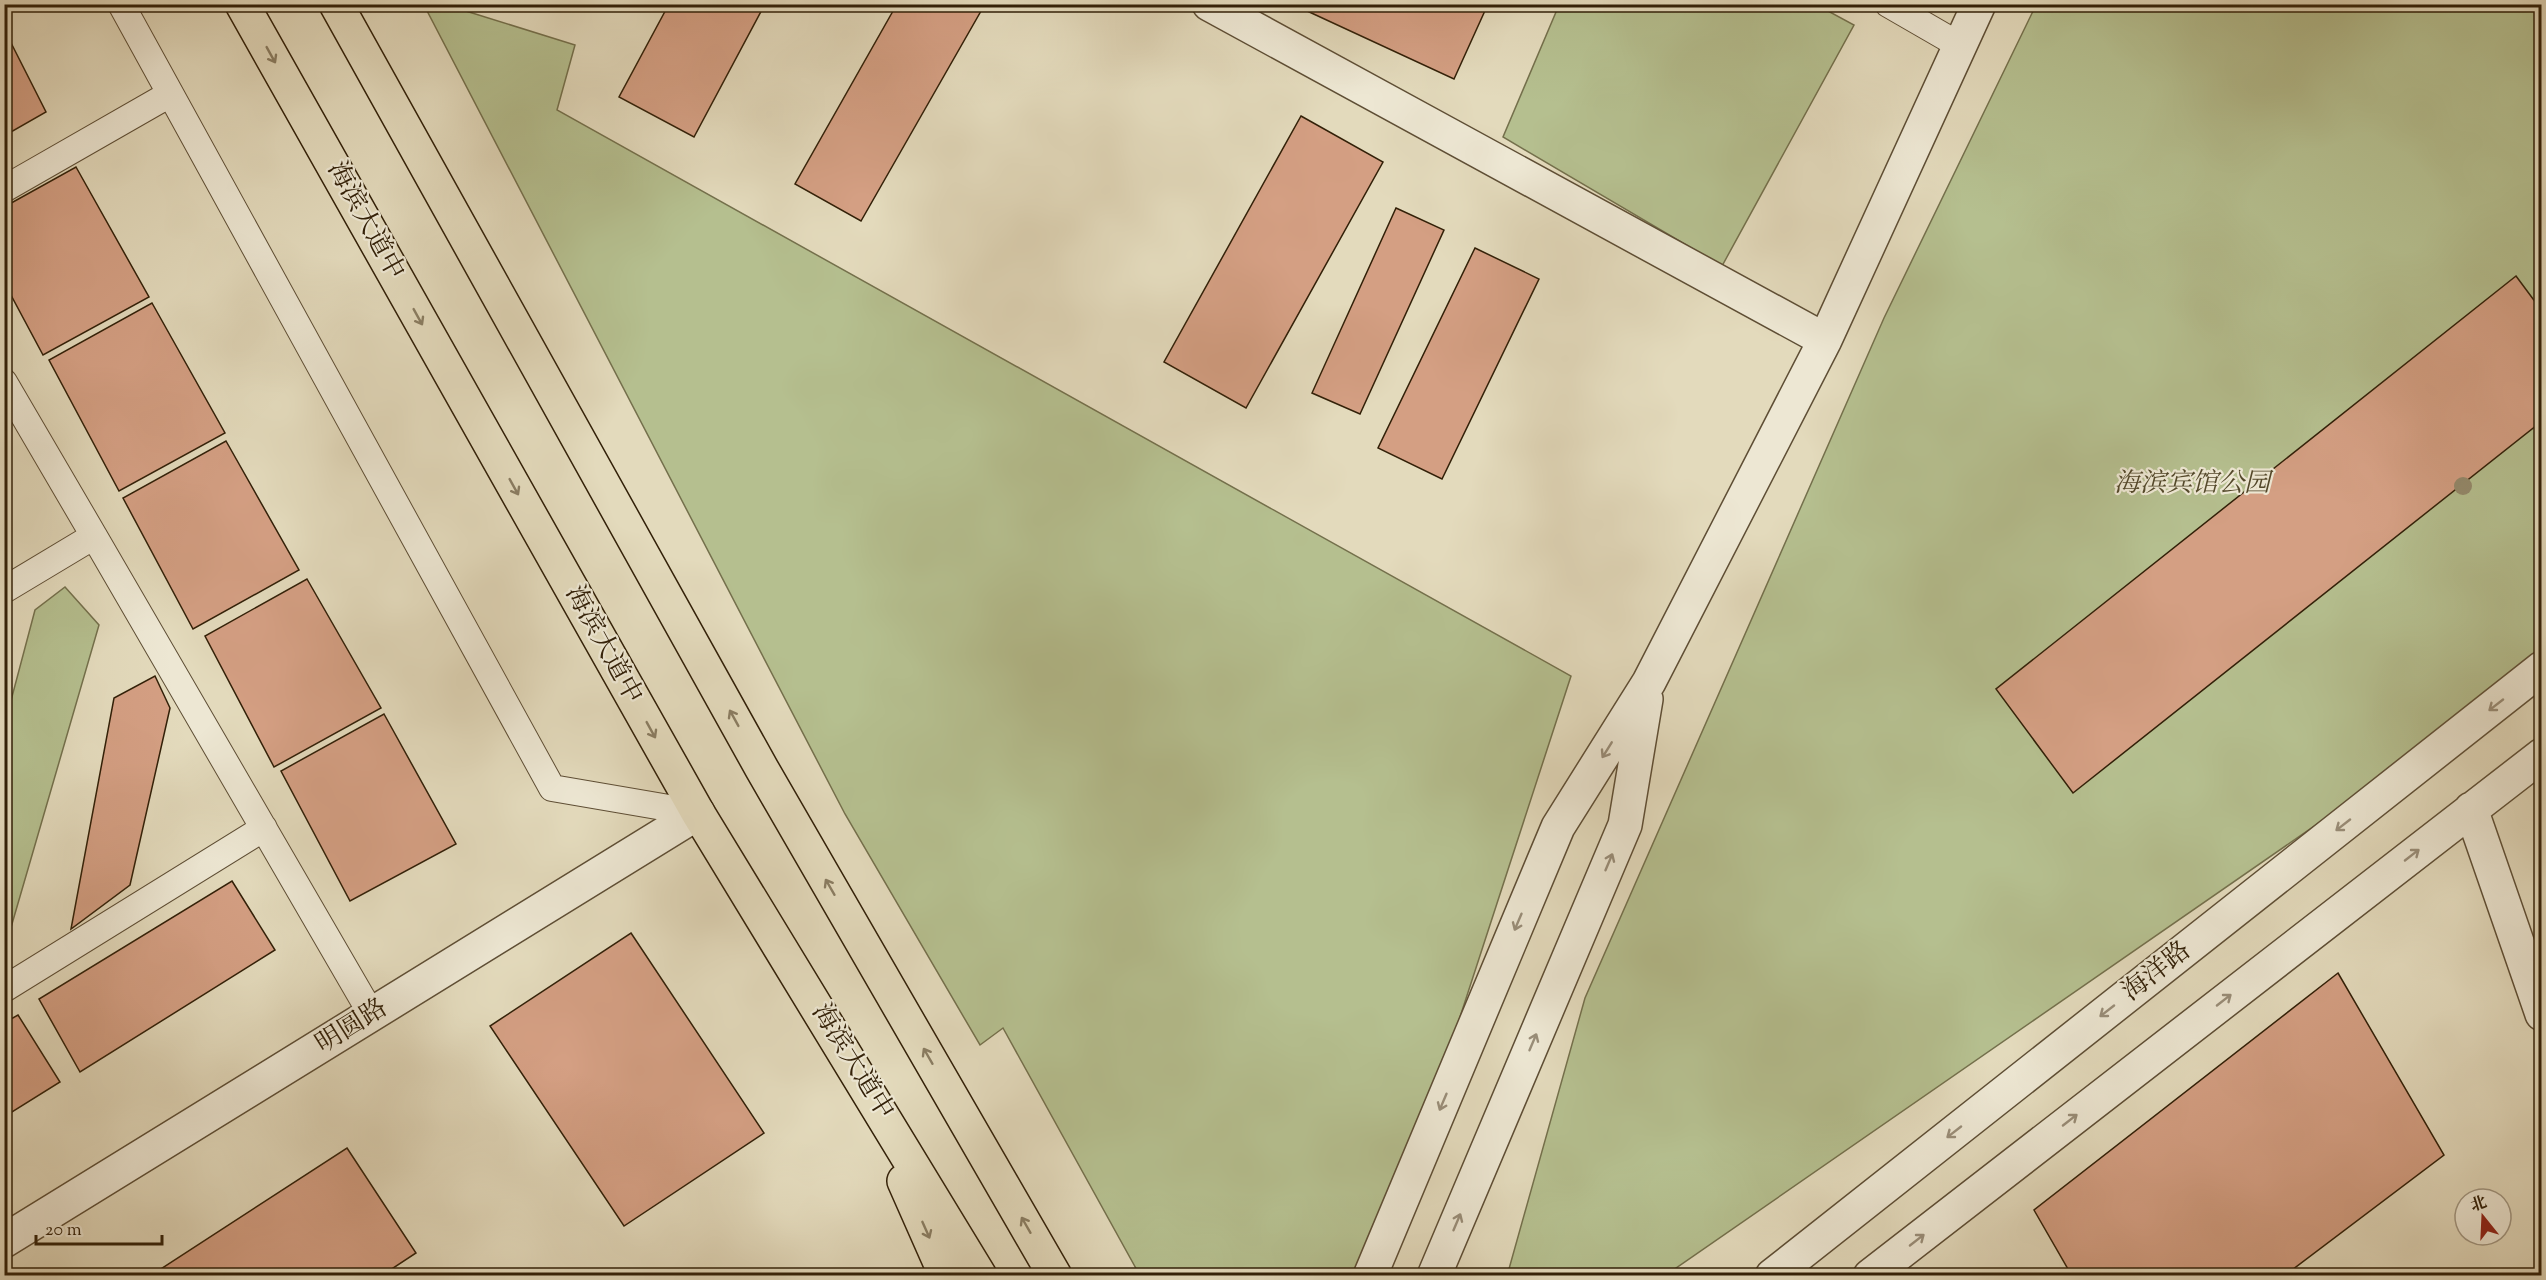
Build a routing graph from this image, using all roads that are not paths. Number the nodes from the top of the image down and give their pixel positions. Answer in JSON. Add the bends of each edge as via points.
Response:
{"nodes":[{"id":1,"x":121,"y":4,"type":"edge"},
{"id":2,"x":242,"y":4,"type":"edge"},
{"id":3,"x":336,"y":4,"type":"edge"},
{"id":4,"x":1209,"y":4,"type":"edge"},
{"id":5,"x":1888,"y":4,"type":"edge"},
{"id":6,"x":1978,"y":4,"type":"edge"},
{"id":7,"x":1959,"y":45,"type":"junction"},
{"id":8,"x":171,"y":94,"type":"junction"},
{"id":9,"x":4,"y":189,"type":"edge"},
{"id":10,"x":1825,"y":340,"type":"junction"},
{"id":11,"x":4,"y":382,"type":"edge"},
{"id":12,"x":94,"y":536,"type":"junction"},
{"id":13,"x":4,"y":590,"type":"edge"},
{"id":14,"x":2541,"y":668,"type":"edge"},
{"id":15,"x":1649,"y":682,"type":"junction"},
{"id":16,"x":2541,"y":755,"type":"edge"},
{"id":17,"x":2471,"y":809,"type":"junction"},
{"id":18,"x":698,"y":813,"type":"junction"},
{"id":19,"x":264,"y":828,"type":"junction"},
{"id":20,"x":4,"y":988,"type":"edge"},
{"id":21,"x":2541,"y":1014,"type":"edge"},
{"id":22,"x":372,"y":1015,"type":"junction"},
{"id":23,"x":851,"y":1061,"type":"junction"},
{"id":24,"x":4,"y":1241,"type":"edge"},
{"id":25,"x":946,"y":1275,"type":"edge"},
{"id":26,"x":980,"y":1275,"type":"edge"},
{"id":27,"x":1055,"y":1275,"type":"edge"},
{"id":28,"x":1370,"y":1275,"type":"edge"},
{"id":29,"x":1434,"y":1275,"type":"edge"},
{"id":30,"x":1772,"y":1275,"type":"edge"},
{"id":31,"x":1870,"y":1275,"type":"edge"}],
"edges":[{"from":1,"to":8,"type":"lane"},
{"from":2,"to":18,"type":"main road","name":"海滨大道中","one_way":true},
{"from":27,"to":3,"type":"main road","one_way":true,"via":[[762,769]]},
{"from":4,"to":10,"type":"street"},
{"from":5,"to":7,"type":"lane"},
{"from":6,"to":7,"type":"street"},
{"from":7,"to":10,"type":"street"},
{"from":8,"to":9,"type":"lane"},
{"from":8,"to":18,"type":"lane","via":[[552,788]]},
{"from":10,"to":15,"type":"street"},
{"from":11,"to":12,"type":"lane"},
{"from":12,"to":13,"type":"lane"},
{"from":12,"to":19,"type":"lane"},
{"from":14,"to":30,"type":"street","name":"海洋路","one_way":true},
{"from":15,"to":28,"type":"street","one_way":true,"via":[[1558,827]]},
{"from":29,"to":15,"type":"street","one_way":true,"via":[[1625,825]]},
{"from":16,"to":17,"type":"street"},
{"from":17,"to":21,"type":"street"},
{"from":31,"to":17,"type":"street","one_way":true},
{"from":18,"to":22,"type":"street","name":"明圆路"},
{"from":18,"to":23,"type":"main road","name":"海滨大道中"},
{"from":19,"to":20,"type":"lane"},
{"from":19,"to":22,"type":"lane"},
{"from":22,"to":24,"type":"street","name":"明圆路"},
{"from":23,"to":25,"type":"main road","one_way":true},
{"from":23,"to":26,"type":"main road","name":"海滨大道中"}]}
